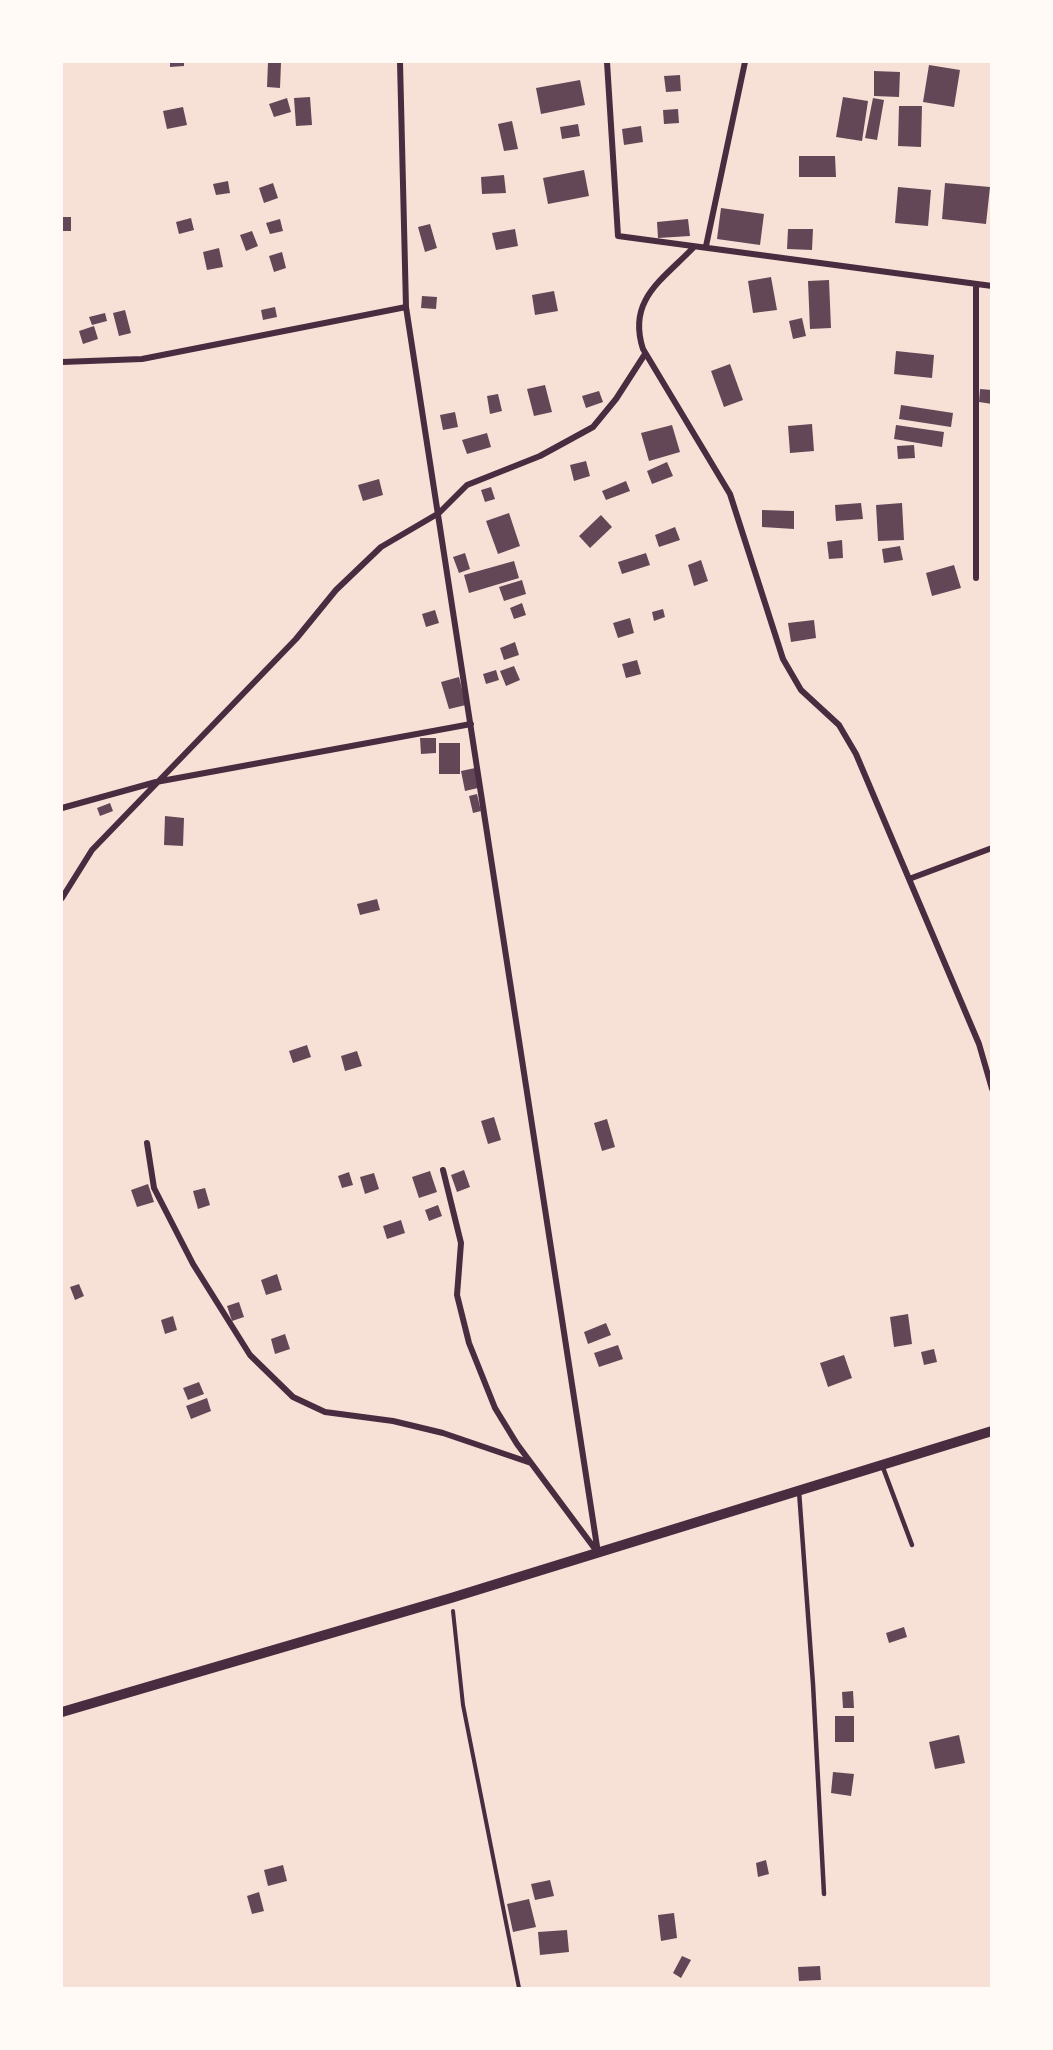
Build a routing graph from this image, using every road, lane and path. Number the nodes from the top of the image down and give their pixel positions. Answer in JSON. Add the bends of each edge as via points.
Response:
{"nodes":[{"id":1,"x":400,"y":62,"type":"edge"},
{"id":2,"x":607,"y":62,"type":"edge"},
{"id":3,"x":745,"y":62,"type":"edge"},
{"id":4,"x":705,"y":246,"type":"junction"},
{"id":5,"x":693,"y":248,"type":"junction"},
{"id":6,"x":976,"y":284,"type":"junction"},
{"id":7,"x":992,"y":286,"type":"edge"},
{"id":8,"x":406,"y":307,"type":"junction"},
{"id":9,"x":645,"y":354,"type":"junction"},
{"id":10,"x":62,"y":362,"type":"edge"},
{"id":11,"x":439,"y":513,"type":"junction"},
{"id":12,"x":976,"y":578,"type":"dead end"},
{"id":13,"x":471,"y":724,"type":"junction"},
{"id":14,"x":156,"y":782,"type":"junction"},
{"id":15,"x":62,"y":808,"type":"edge"},
{"id":16,"x":992,"y":848,"type":"edge"},
{"id":17,"x":909,"y":879,"type":"junction"},
{"id":18,"x":62,"y":898,"type":"edge"},
{"id":19,"x":992,"y":1089,"type":"edge"},
{"id":20,"x":147,"y":1143,"type":"dead end"},
{"id":21,"x":443,"y":1170,"type":"dead end"},
{"id":22,"x":992,"y":1431,"type":"edge"},
{"id":23,"x":531,"y":1463,"type":"junction"},
{"id":24,"x":882,"y":1465,"type":"junction"},
{"id":25,"x":799,"y":1491,"type":"junction"},
{"id":26,"x":912,"y":1545,"type":"dead end"},
{"id":27,"x":598,"y":1554,"type":"junction"},
{"id":28,"x":451,"y":1598,"type":"junction"},
{"id":29,"x":62,"y":1712,"type":"edge"},
{"id":30,"x":824,"y":1894,"type":"dead end"},
{"id":31,"x":519,"y":1989,"type":"edge"}],
"edges":[{"from":1,"to":8,"type":"street"},
{"from":2,"to":5,"type":"street","via":[[618,236]]},
{"from":3,"to":4,"type":"street"},
{"from":4,"to":5,"type":"street"},
{"from":4,"to":6,"type":"street"},
{"from":5,"to":9,"type":"street","via":[[649,292],[638,315],[637,331]]},
{"from":6,"to":7,"type":"street"},
{"from":6,"to":12,"type":"street"},
{"from":8,"to":10,"type":"street","via":[[142,359]]},
{"from":8,"to":11,"type":"street"},
{"from":9,"to":11,"type":"street","via":[[593,427],[540,456],[467,485]]},
{"from":9,"to":17,"type":"street","via":[[730,494],[783,660],[801,690],[839,725],[856,754]]},
{"from":11,"to":13,"type":"street"},
{"from":11,"to":14,"type":"street","via":[[381,547]]},
{"from":13,"to":14,"type":"street"},
{"from":13,"to":27,"type":"street"},
{"from":14,"to":15,"type":"street"},
{"from":14,"to":18,"type":"street","via":[[92,850]]},
{"from":16,"to":17,"type":"street"},
{"from":17,"to":19,"type":"street","via":[[979,1044]]},
{"from":20,"to":23,"type":"street","via":[[153,1188],[193,1264],[249,1355],[292,1397],[325,1412],[393,1421],[443,1433]]},
{"from":21,"to":23,"type":"street","via":[[461,1243],[457,1295],[468,1342],[495,1407]]},
{"from":22,"to":24,"type":"street"},
{"from":23,"to":27,"type":"street"},
{"from":24,"to":25,"type":"street"},
{"from":24,"to":26,"type":"lane"},
{"from":25,"to":27,"type":"street"},
{"from":25,"to":30,"type":"lane"},
{"from":27,"to":28,"type":"street"},
{"from":28,"to":29,"type":"street"},
{"from":28,"to":31,"type":"path","via":[[463,1705]]}]}
